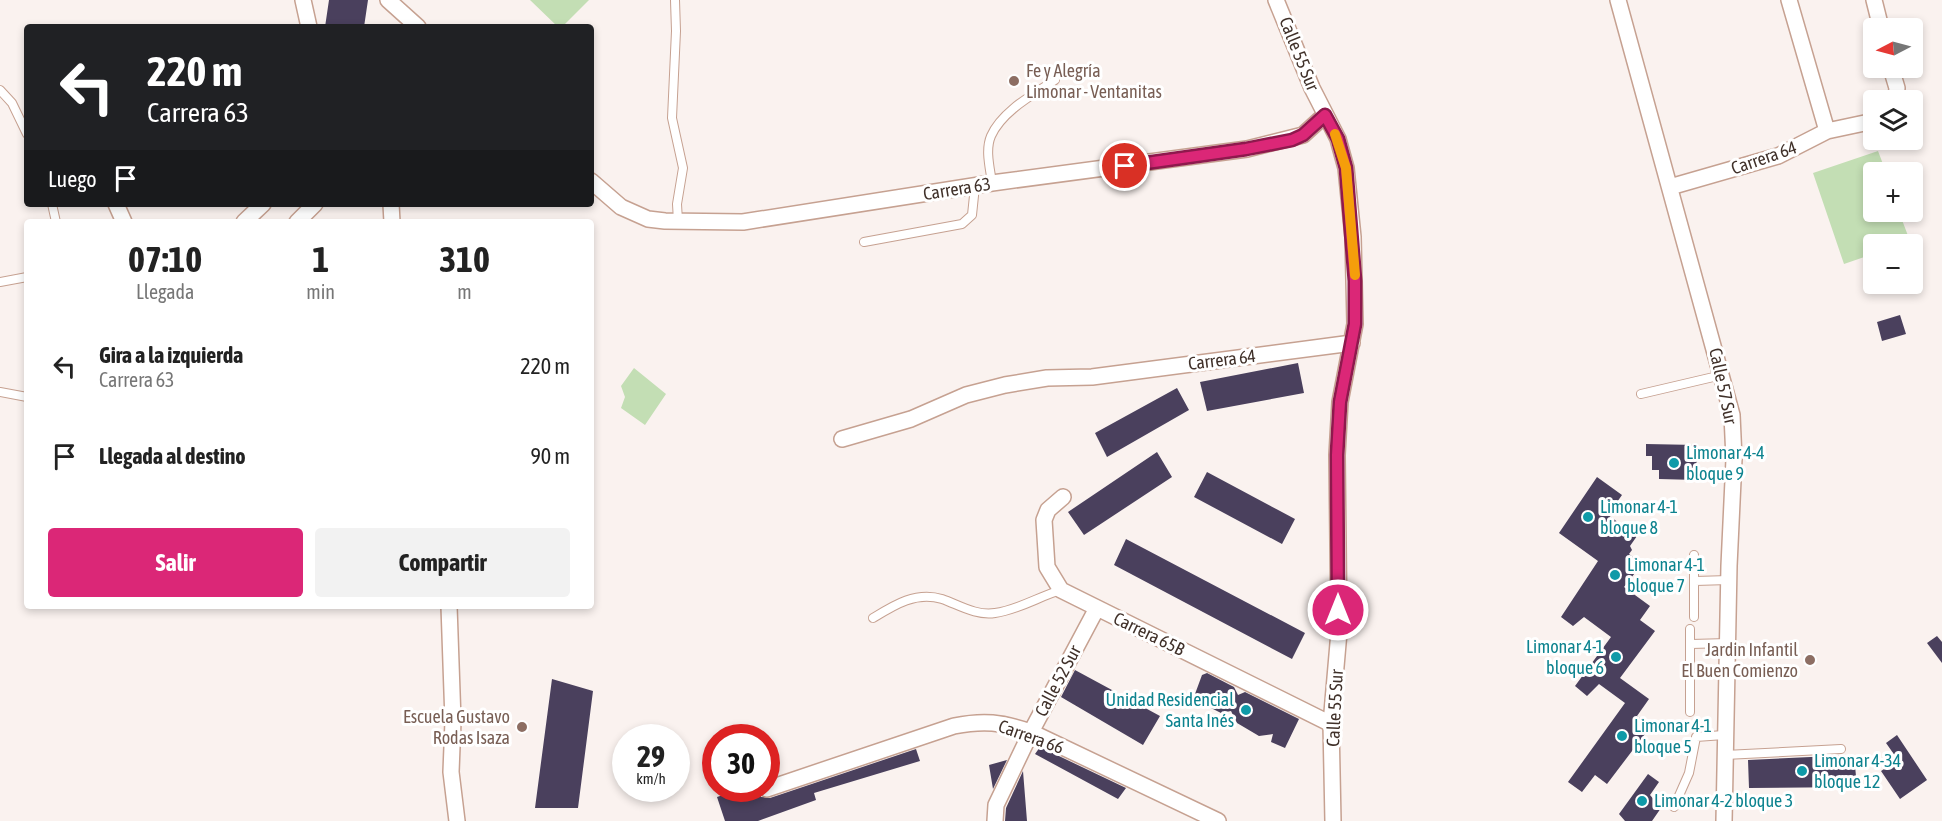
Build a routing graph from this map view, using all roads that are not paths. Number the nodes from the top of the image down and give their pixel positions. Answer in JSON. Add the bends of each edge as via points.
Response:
{"nodes":[{"id":1,"x":303,"y":0,"type":"edge"},
{"id":2,"x":388,"y":0,"type":"edge"},
{"id":3,"x":675,"y":0,"type":"edge"},
{"id":4,"x":1276,"y":0,"type":"edge"},
{"id":5,"x":1618,"y":0,"type":"edge"},
{"id":6,"x":1789,"y":0,"type":"edge"},
{"id":7,"x":1874,"y":0,"type":"edge"},
{"id":8,"x":1878,"y":18,"type":"edge"},
{"id":9,"x":308,"y":24,"type":"edge"},
{"id":10,"x":414,"y":24,"type":"edge"},
{"id":11,"x":1055,"y":80,"type":"dead end"},
{"id":12,"x":0,"y":90,"type":"edge"},
{"id":13,"x":1325,"y":115,"type":"junction"},
{"id":14,"x":1863,"y":123,"type":"edge"},
{"id":15,"x":24,"y":128,"type":"edge"},
{"id":16,"x":1827,"y":131,"type":"junction"},
{"id":17,"x":992,"y":183,"type":"junction"},
{"id":18,"x":594,"y":184,"type":"edge"},
{"id":19,"x":975,"y":186,"type":"junction"},
{"id":20,"x":1670,"y":187,"type":"junction"},
{"id":21,"x":260,"y":207,"type":"edge"},
{"id":22,"x":312,"y":207,"type":"edge"},
{"id":23,"x":247,"y":219,"type":"edge"},
{"id":24,"x":300,"y":219,"type":"edge"},
{"id":25,"x":678,"y":221,"type":"junction"},
{"id":26,"x":864,"y":242,"type":"dead end"},
{"id":27,"x":24,"y":278,"type":"edge"},
{"id":28,"x":0,"y":282,"type":"edge"},
{"id":29,"x":1352,"y":343,"type":"junction"},
{"id":30,"x":1722,"y":375,"type":"junction"},
{"id":31,"x":0,"y":392,"type":"edge"},
{"id":32,"x":1641,"y":394,"type":"dead end"},
{"id":33,"x":24,"y":396,"type":"edge"},
{"id":34,"x":842,"y":439,"type":"dead end"},
{"id":35,"x":1064,"y":497,"type":"dead end"},
{"id":36,"x":1694,"y":555,"type":"dead end"},
{"id":37,"x":1729,"y":580,"type":"junction"},
{"id":38,"x":1695,"y":581,"type":"junction"},
{"id":39,"x":1061,"y":590,"type":"junction"},
{"id":40,"x":1096,"y":608,"type":"junction"},
{"id":41,"x":449,"y":609,"type":"edge"},
{"id":42,"x":1694,"y":617,"type":"dead end"},
{"id":43,"x":873,"y":618,"type":"dead end"},
{"id":44,"x":1690,"y":628,"type":"dead end"},
{"id":45,"x":1728,"y":643,"type":"junction"},
{"id":46,"x":1690,"y":644,"type":"junction"},
{"id":47,"x":1690,"y":712,"type":"dead end"},
{"id":48,"x":1331,"y":724,"type":"junction"},
{"id":49,"x":1031,"y":732,"type":"junction"},
{"id":50,"x":1725,"y":735,"type":"junction"},
{"id":51,"x":1841,"y":749,"type":"dead end"},
{"id":52,"x":1725,"y":754,"type":"junction"},
{"id":53,"x":780,"y":785,"type":"edge"},
{"id":54,"x":1674,"y":807,"type":"dead end"},
{"id":55,"x":457,"y":821,"type":"edge"},
{"id":56,"x":995,"y":821,"type":"edge"},
{"id":57,"x":1218,"y":821,"type":"edge"},
{"id":58,"x":1333,"y":821,"type":"edge"},
{"id":59,"x":1724,"y":821,"type":"edge"}],
"edges":[{"from":1,"to":9,"type":"street"},
{"from":2,"to":10,"type":"street"},
{"from":3,"to":25,"type":"lane","via":[[672,118],[683,168]]},
{"from":4,"to":13,"type":"street","name":"Calle 55 Sur"},
{"from":5,"to":20,"type":"street","name":"Calle 57 Sur"},
{"from":6,"to":16,"type":"street"},
{"from":7,"to":8,"type":"street"},
{"from":11,"to":17,"type":"lane","via":[[1000,122],[991,137]]},
{"from":12,"to":15,"type":"lane"},
{"from":13,"to":17,"type":"street","name":"Carrera 63","via":[[1292,140]]},
{"from":13,"to":29,"type":"street","name":"Calle 55 Sur","via":[[1338,139],[1346,168],[1355,281]]},
{"from":14,"to":16,"type":"street","name":"Carrera 64"},
{"from":16,"to":20,"type":"street","name":"Carrera 64","via":[[1778,156]]},
{"from":17,"to":19,"type":"street","name":"Carrera 63"},
{"from":18,"to":25,"type":"street","name":"Carrera 63","via":[[621,207],[648,219]]},
{"from":19,"to":25,"type":"street","name":"Carrera 63","via":[[743,222]]},
{"from":19,"to":26,"type":"lane","via":[[972,214],[962,224]]},
{"from":20,"to":30,"type":"street","name":"Calle 57 Sur"},
{"from":21,"to":23,"type":"street"},
{"from":22,"to":24,"type":"street"},
{"from":27,"to":28,"type":"lane"},
{"from":29,"to":34,"type":"street","name":"Carrera 64","via":[[1005,385]]},
{"from":29,"to":48,"type":"street","name":"Calle 55 Sur","via":[[1340,402],[1337,455],[1339,632]]},
{"from":30,"to":32,"type":"lane"},
{"from":30,"to":37,"type":"street","name":"Calle 57 Sur","via":[[1732,415],[1734,459]]},
{"from":31,"to":33,"type":"lane"},
{"from":35,"to":39,"type":"street","via":[[1048,510],[1044,520],[1047,567]]},
{"from":36,"to":38,"type":"lane"},
{"from":37,"to":38,"type":"lane"},
{"from":37,"to":45,"type":"street","name":"Calle 57 Sur"},
{"from":38,"to":42,"type":"lane"},
{"from":39,"to":40,"type":"street","name":"Carrera 65B"},
{"from":39,"to":43,"type":"lane","via":[[995,613],[980,613],[926,596],[911,598]]},
{"from":40,"to":48,"type":"street","name":"Carrera 65B"},
{"from":40,"to":49,"type":"street","name":"Calle 52 Sur"},
{"from":41,"to":55,"type":"street","via":[[451,772]]},
{"from":44,"to":46,"type":"lane"},
{"from":45,"to":46,"type":"lane"},
{"from":45,"to":50,"type":"street","name":"Calle 57 Sur"},
{"from":46,"to":47,"type":"lane"},
{"from":48,"to":58,"type":"street","name":"Calle 55 Sur"},
{"from":49,"to":53,"type":"street","name":"Carrera 66","via":[[980,721],[954,726]]},
{"from":49,"to":56,"type":"street","name":"Calle 52 Sur","via":[[996,805]]},
{"from":49,"to":57,"type":"street","name":"Carrera 66"},
{"from":50,"to":52,"type":"street","name":"Calle 57 Sur"},
{"from":50,"to":54,"type":"lane","via":[[1695,737],[1689,773]]},
{"from":51,"to":52,"type":"lane"},
{"from":52,"to":59,"type":"street","name":"Calle 57 Sur"}]}
